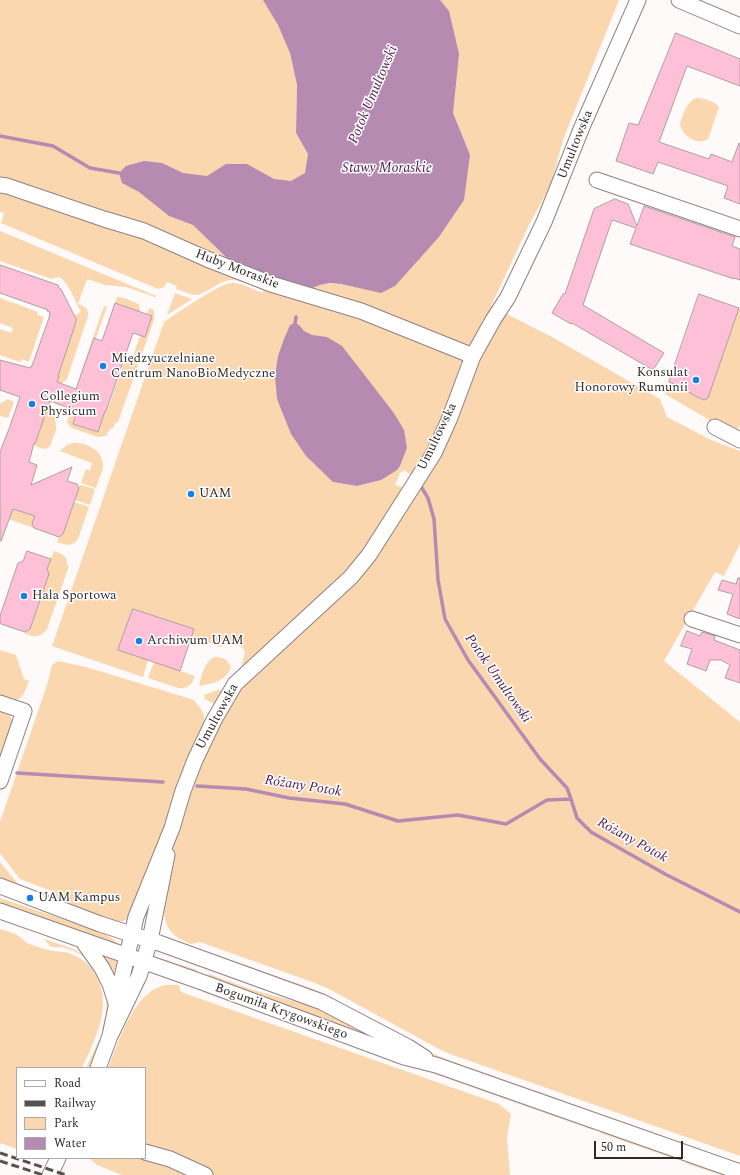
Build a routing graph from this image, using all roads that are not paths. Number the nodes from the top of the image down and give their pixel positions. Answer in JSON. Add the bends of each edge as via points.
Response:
{"nodes":[{"id":1,"x":638,"y":0,"type":"edge"},
{"id":2,"x":678,"y":0,"type":"edge"},
{"id":3,"x":740,"y":26,"type":"edge"},
{"id":4,"x":596,"y":180,"type":"dead end"},
{"id":5,"x":0,"y":185,"type":"edge"},
{"id":6,"x":740,"y":229,"type":"edge"},
{"id":7,"x":473,"y":356,"type":"junction"},
{"id":8,"x":714,"y":427,"type":"dead end"},
{"id":9,"x":740,"y":440,"type":"edge"},
{"id":10,"x":692,"y":619,"type":"dead end"},
{"id":11,"x":740,"y":635,"type":"edge"},
{"id":12,"x":0,"y":703,"type":"edge"},
{"id":13,"x":0,"y":781,"type":"edge"},
{"id":14,"x":172,"y":828,"type":"junction"},
{"id":15,"x":0,"y":886,"type":"edge"},
{"id":16,"x":0,"y":911,"type":"edge"},
{"id":17,"x":132,"y":935,"type":"junction"},
{"id":18,"x":82,"y":940,"type":"junction"},
{"id":19,"x":150,"y":940,"type":"junction"},
{"id":20,"x":127,"y":956,"type":"junction"},
{"id":21,"x":144,"y":962,"type":"junction"},
{"id":22,"x":116,"y":1005,"type":"junction"},
{"id":23,"x":110,"y":1036,"type":"junction"},
{"id":24,"x":436,"y":1065,"type":"junction"},
{"id":25,"x":98,"y":1067,"type":"edge"},
{"id":26,"x":146,"y":1152,"type":"edge"},
{"id":27,"x":58,"y":1159,"type":"edge"},
{"id":28,"x":740,"y":1172,"type":"edge"},
{"id":29,"x":50,"y":1175,"type":"edge"},
{"id":30,"x":205,"y":1175,"type":"edge"}],
"edges":[{"from":1,"to":7,"type":"street","name":"Umultowska","via":[[582,127],[544,222],[508,297]]},
{"from":2,"to":3,"type":"street"},
{"from":4,"to":6,"type":"street"},
{"from":5,"to":7,"type":"street","name":"Huby Moraskie","via":[[144,231],[207,260],[271,284],[361,310]]},
{"from":7,"to":14,"type":"street","name":"Umultowska","via":[[434,453],[369,555],[351,577],[235,684],[195,760]]},
{"from":8,"to":9,"type":"street"},
{"from":10,"to":11,"type":"street"},
{"from":12,"to":13,"type":"street","via":[[24,711]]},
{"from":14,"to":17,"type":"street","name":"Umultowska","via":[[136,917]]},
{"from":14,"to":19,"type":"street","name":"Umultowska"},
{"from":15,"to":17,"type":"street","name":"Bogumiła Krygowskiego"},
{"from":16,"to":18,"type":"street","name":"Bogumiła Krygowskiego"},
{"from":17,"to":19,"type":"street","name":"Bogumiła Krygowskiego"},
{"from":17,"to":20,"type":"street","name":"Umultowska"},
{"from":18,"to":20,"type":"street","name":"Bogumiła Krygowskiego"},
{"from":18,"to":22,"type":"street","via":[[102,968]]},
{"from":19,"to":21,"type":"street","name":"Umultowska"},
{"from":19,"to":24,"type":"street","name":"Bogumiła Krygowskiego","via":[[322,1002],[408,1047]]},
{"from":20,"to":21,"type":"street","name":"Bogumiła Krygowskiego"},
{"from":20,"to":22,"type":"street","name":"Umultowska"},
{"from":21,"to":23,"type":"street","name":"Umultowska"},
{"from":21,"to":24,"type":"street","name":"Bogumiła Krygowskiego","via":[[382,1050]]},
{"from":22,"to":23,"type":"street","name":"Umultowska"},
{"from":23,"to":25,"type":"street","name":"Umultowska"},
{"from":24,"to":28,"type":"street","name":"Bogumiła Krygowskiego"},
{"from":26,"to":30,"type":"street","via":[[170,1159]]},
{"from":27,"to":29,"type":"street"}]}
